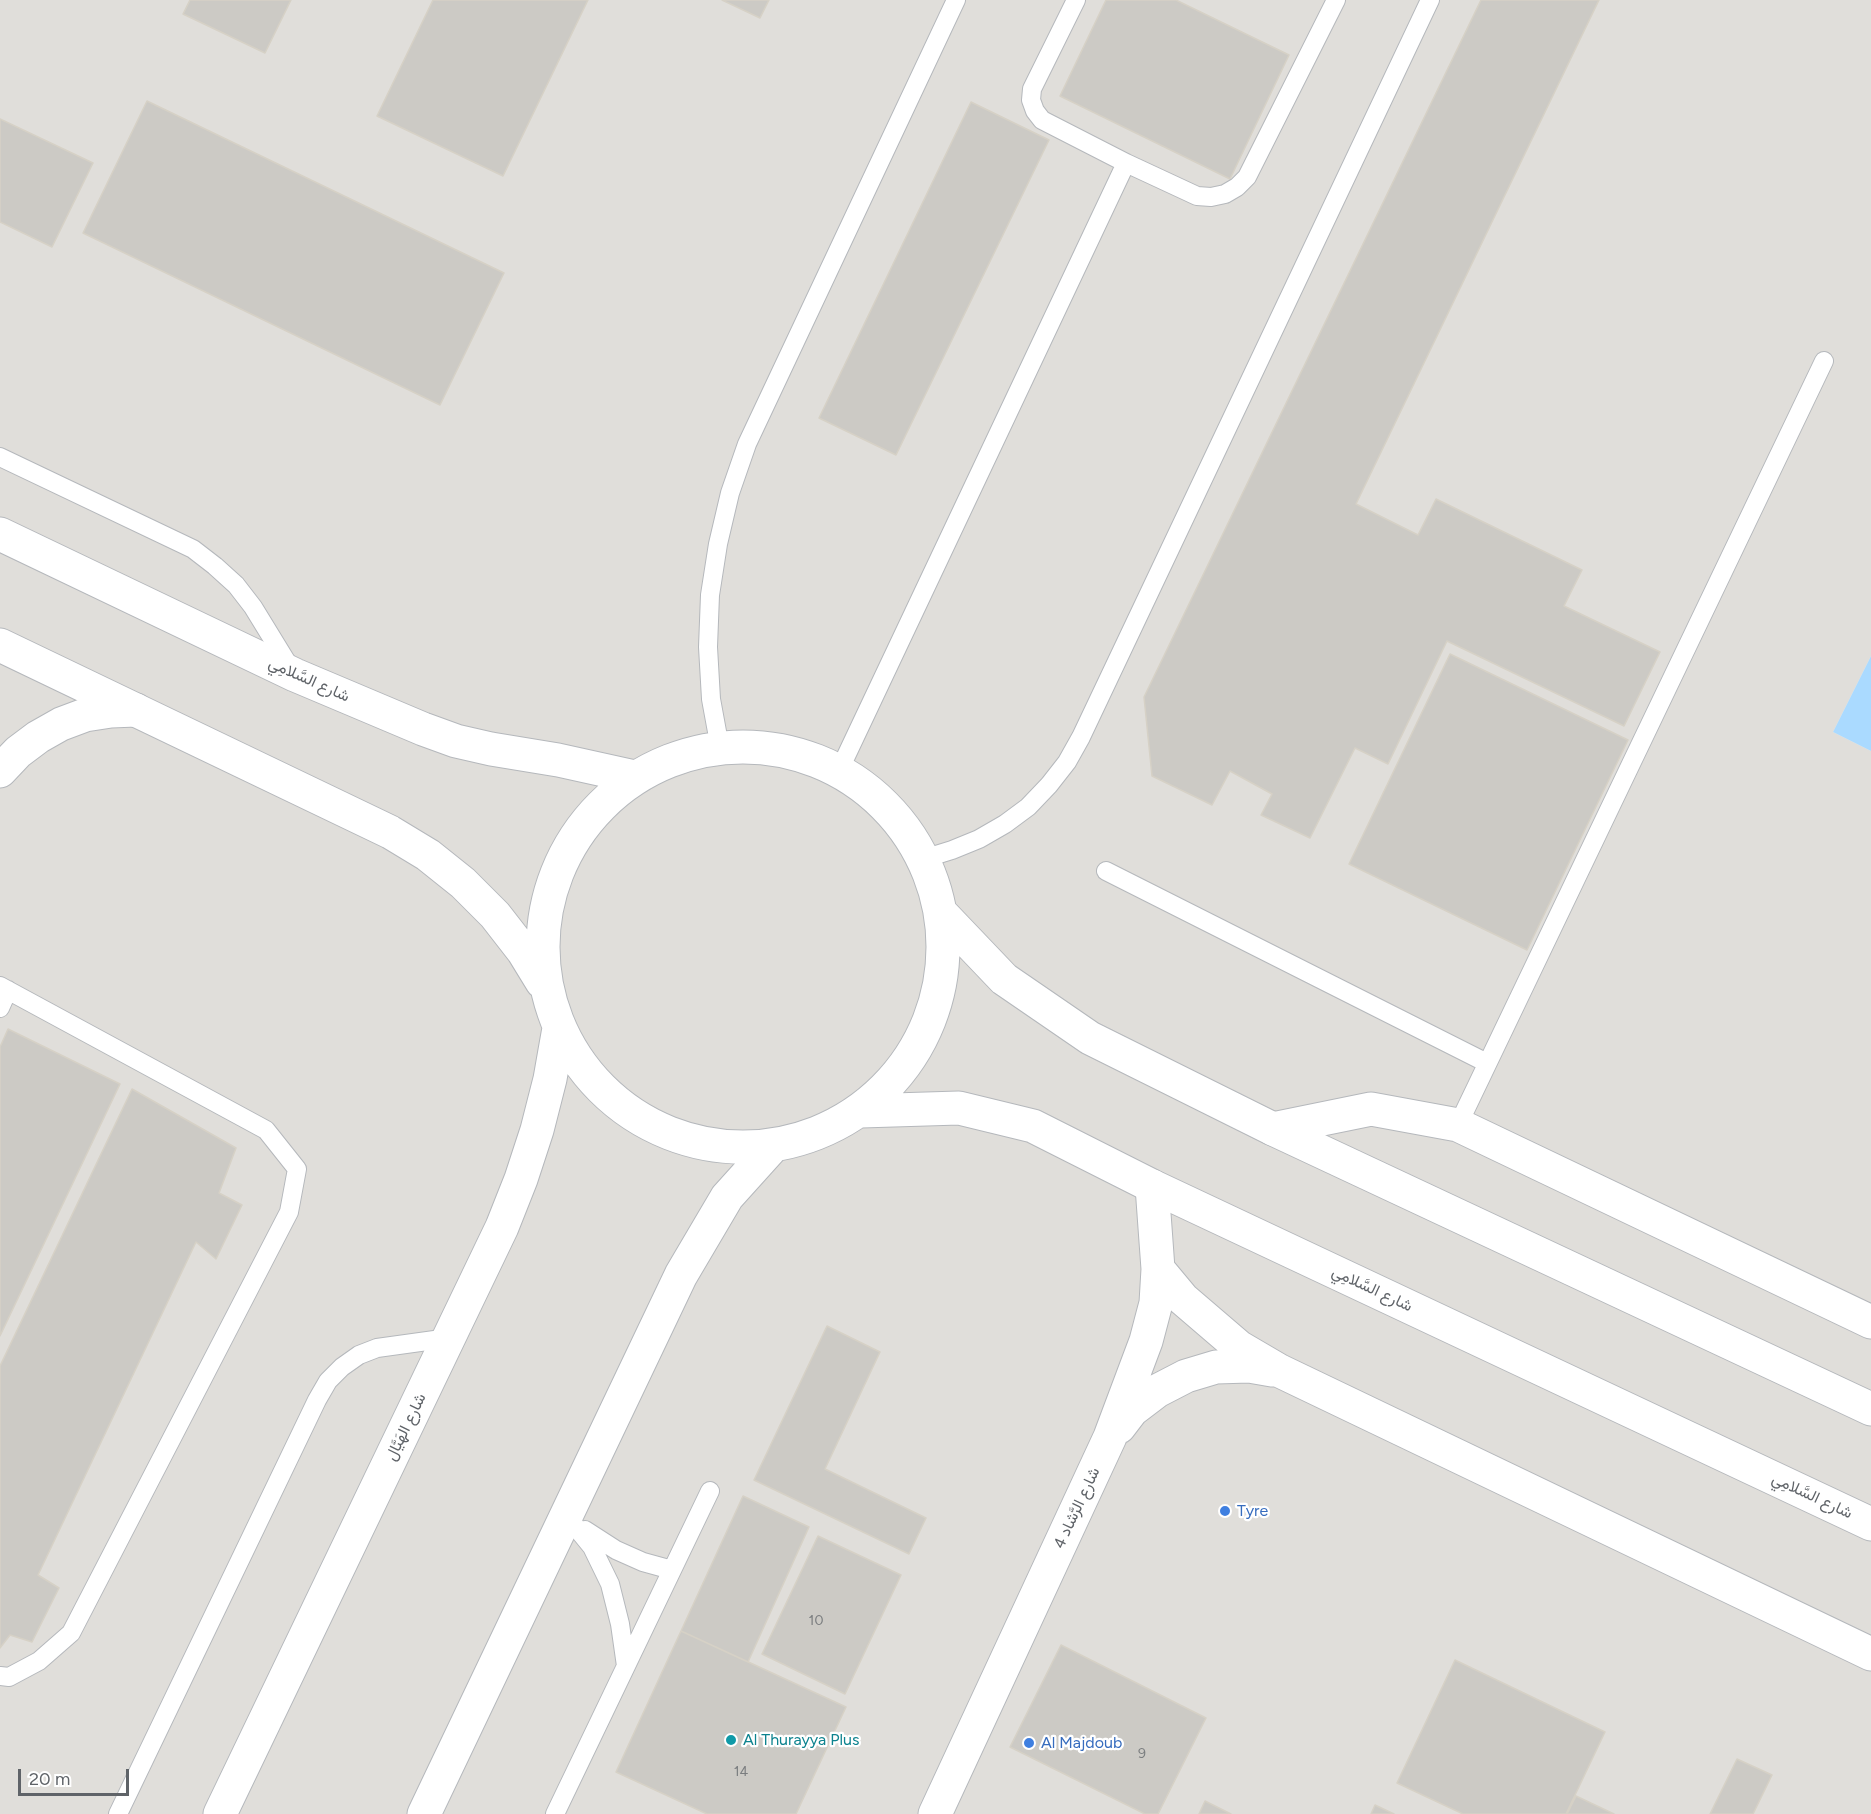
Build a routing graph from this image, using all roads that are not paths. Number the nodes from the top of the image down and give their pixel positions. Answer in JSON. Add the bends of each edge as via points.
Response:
{"nodes":[{"id":1,"x":956,"y":0,"type":"edge"},
{"id":2,"x":1076,"y":0,"type":"edge"},
{"id":3,"x":1336,"y":0,"type":"edge"},
{"id":4,"x":1430,"y":0,"type":"edge"},
{"id":5,"x":1126,"y":163,"type":"junction"},
{"id":6,"x":1824,"y":361,"type":"dead end"},
{"id":7,"x":0,"y":458,"type":"edge"},
{"id":8,"x":0,"y":534,"type":"edge"},
{"id":9,"x":0,"y":645,"type":"edge"},
{"id":10,"x":295,"y":675,"type":"junction"},
{"id":11,"x":136,"y":710,"type":"junction"},
{"id":12,"x":720,"y":748,"type":"junction"},
{"id":13,"x":0,"y":771,"type":"edge"},
{"id":14,"x":838,"y":773,"type":"junction"},
{"id":15,"x":635,"y":777,"type":"junction"},
{"id":16,"x":923,"y":858,"type":"junction"},
{"id":17,"x":1106,"y":871,"type":"dead end"},
{"id":18,"x":941,"y":913,"type":"junction"},
{"id":19,"x":4,"y":988,"type":"edge"},
{"id":20,"x":546,"y":990,"type":"junction"},
{"id":21,"x":0,"y":1008,"type":"edge"},
{"id":22,"x":559,"y":1028,"type":"junction"},
{"id":23,"x":1487,"y":1063,"type":"junction"},
{"id":24,"x":861,"y":1111,"type":"junction"},
{"id":25,"x":1458,"y":1125,"type":"junction"},
{"id":26,"x":1273,"y":1129,"type":"junction"},
{"id":27,"x":773,"y":1146,"type":"junction"},
{"id":28,"x":1152,"y":1186,"type":"junction"},
{"id":29,"x":1158,"y":1269,"type":"junction"},
{"id":30,"x":1871,"y":1322,"type":"edge"},
{"id":31,"x":449,"y":1338,"type":"junction"},
{"id":32,"x":1280,"y":1371,"type":"junction"},
{"id":33,"x":1871,"y":1409,"type":"edge"},
{"id":34,"x":1110,"y":1437,"type":"junction"},
{"id":35,"x":710,"y":1491,"type":"dead end"},
{"id":36,"x":566,"y":1515,"type":"junction"},
{"id":37,"x":1871,"y":1524,"type":"edge"},
{"id":38,"x":672,"y":1570,"type":"junction"},
{"id":39,"x":1871,"y":1654,"type":"edge"},
{"id":40,"x":626,"y":1667,"type":"junction"},
{"id":41,"x":0,"y":1676,"type":"edge"},
{"id":42,"x":118,"y":1814,"type":"edge"},
{"id":43,"x":220,"y":1814,"type":"edge"},
{"id":44,"x":424,"y":1814,"type":"edge"},
{"id":45,"x":555,"y":1814,"type":"edge"},
{"id":46,"x":936,"y":1814,"type":"edge"}],
"edges":[{"from":1,"to":12,"type":"lane","via":[[747,444],[730,493],[710,595],[711,699]]},
{"from":2,"to":5,"type":"lane","via":[[1032,89],[1031,100],[1042,120]]},
{"from":3,"to":5,"type":"lane","via":[[1247,177],[1237,187],[1225,194],[1197,196]]},
{"from":4,"to":16,"type":"lane","via":[[1067,762],[1049,786],[1005,824],[979,839]]},
{"from":5,"to":14,"type":"lane"},
{"from":6,"to":23,"type":"lane"},
{"from":7,"to":10,"type":"lane","via":[[193,549],[236,585]]},
{"from":8,"to":10,"type":"street","name":"شارع السَّلامِي"},
{"from":9,"to":11,"type":"street"},
{"from":10,"to":15,"type":"street","name":"شارع السَّلامِي","via":[[456,741]]},
{"from":11,"to":13,"type":"street","via":[[111,711],[61,724],[18,752]]},
{"from":11,"to":20,"type":"street","via":[[361,817],[428,855],[495,915]]},
{"from":12,"to":14,"type":"street","via":[[769,748],[817,761]]},
{"from":12,"to":15,"type":"street","via":[[676,758]]},
{"from":14,"to":16,"type":"street","via":[[859,784],[896,817]]},
{"from":15,"to":20,"type":"street","via":[[595,810],[566,851],[547,899],[542,950]]},
{"from":16,"to":18,"type":"street"},
{"from":17,"to":23,"type":"lane"},
{"from":18,"to":24,"type":"street","via":[[943,969],[929,1024],[901,1072]]},
{"from":18,"to":26,"type":"street","via":[[1004,980],[1090,1038]]},
{"from":19,"to":21,"type":"lane"},
{"from":19,"to":41,"type":"lane","via":[[266,1130],[297,1169],[289,1212],[71,1633],[39,1661],[9,1677]]},
{"from":20,"to":22,"type":"street"},
{"from":22,"to":27,"type":"street","via":[[586,1073],[624,1108],[670,1134],[720,1146]]},
{"from":22,"to":31,"type":"street","name":"شارع الهَيَّال","via":[[550,1079],[521,1179]]},
{"from":23,"to":25,"type":"lane"},
{"from":24,"to":27,"type":"street","via":[[819,1134]]},
{"from":24,"to":28,"type":"street","name":"شارع السَّلامِي","via":[[959,1108],[1033,1126]]},
{"from":25,"to":26,"type":"street","via":[[1371,1110]]},
{"from":25,"to":30,"type":"street"},
{"from":26,"to":33,"type":"street"},
{"from":27,"to":36,"type":"street","via":[[727,1197],[681,1275]]},
{"from":28,"to":29,"type":"street","name":"شارع الرَّشاد 4"},
{"from":28,"to":37,"type":"street","name":"شارع السَّلامِي"},
{"from":29,"to":32,"type":"street","via":[[1183,1299],[1239,1347]]},
{"from":29,"to":34,"type":"street","name":"شارع الرَّشاد 4","via":[[1156,1303],[1146,1341]]},
{"from":31,"to":42,"type":"lane","via":[[377,1348],[359,1355],[328,1381]]},
{"from":31,"to":43,"type":"street","name":"شارع الهَيَّال"},
{"from":32,"to":34,"type":"street","via":[[1249,1366],[1216,1367],[1186,1376],[1157,1390],[1132,1410]]},
{"from":32,"to":39,"type":"street"},
{"from":34,"to":46,"type":"street","name":"شارع الرَّشاد 4"},
{"from":35,"to":38,"type":"lane"},
{"from":36,"to":38,"type":"lane","via":[[616,1550]]},
{"from":36,"to":40,"type":"lane","via":[[592,1547],[610,1584]]},
{"from":36,"to":44,"type":"street"},
{"from":38,"to":40,"type":"lane"},
{"from":40,"to":45,"type":"lane"}]}
